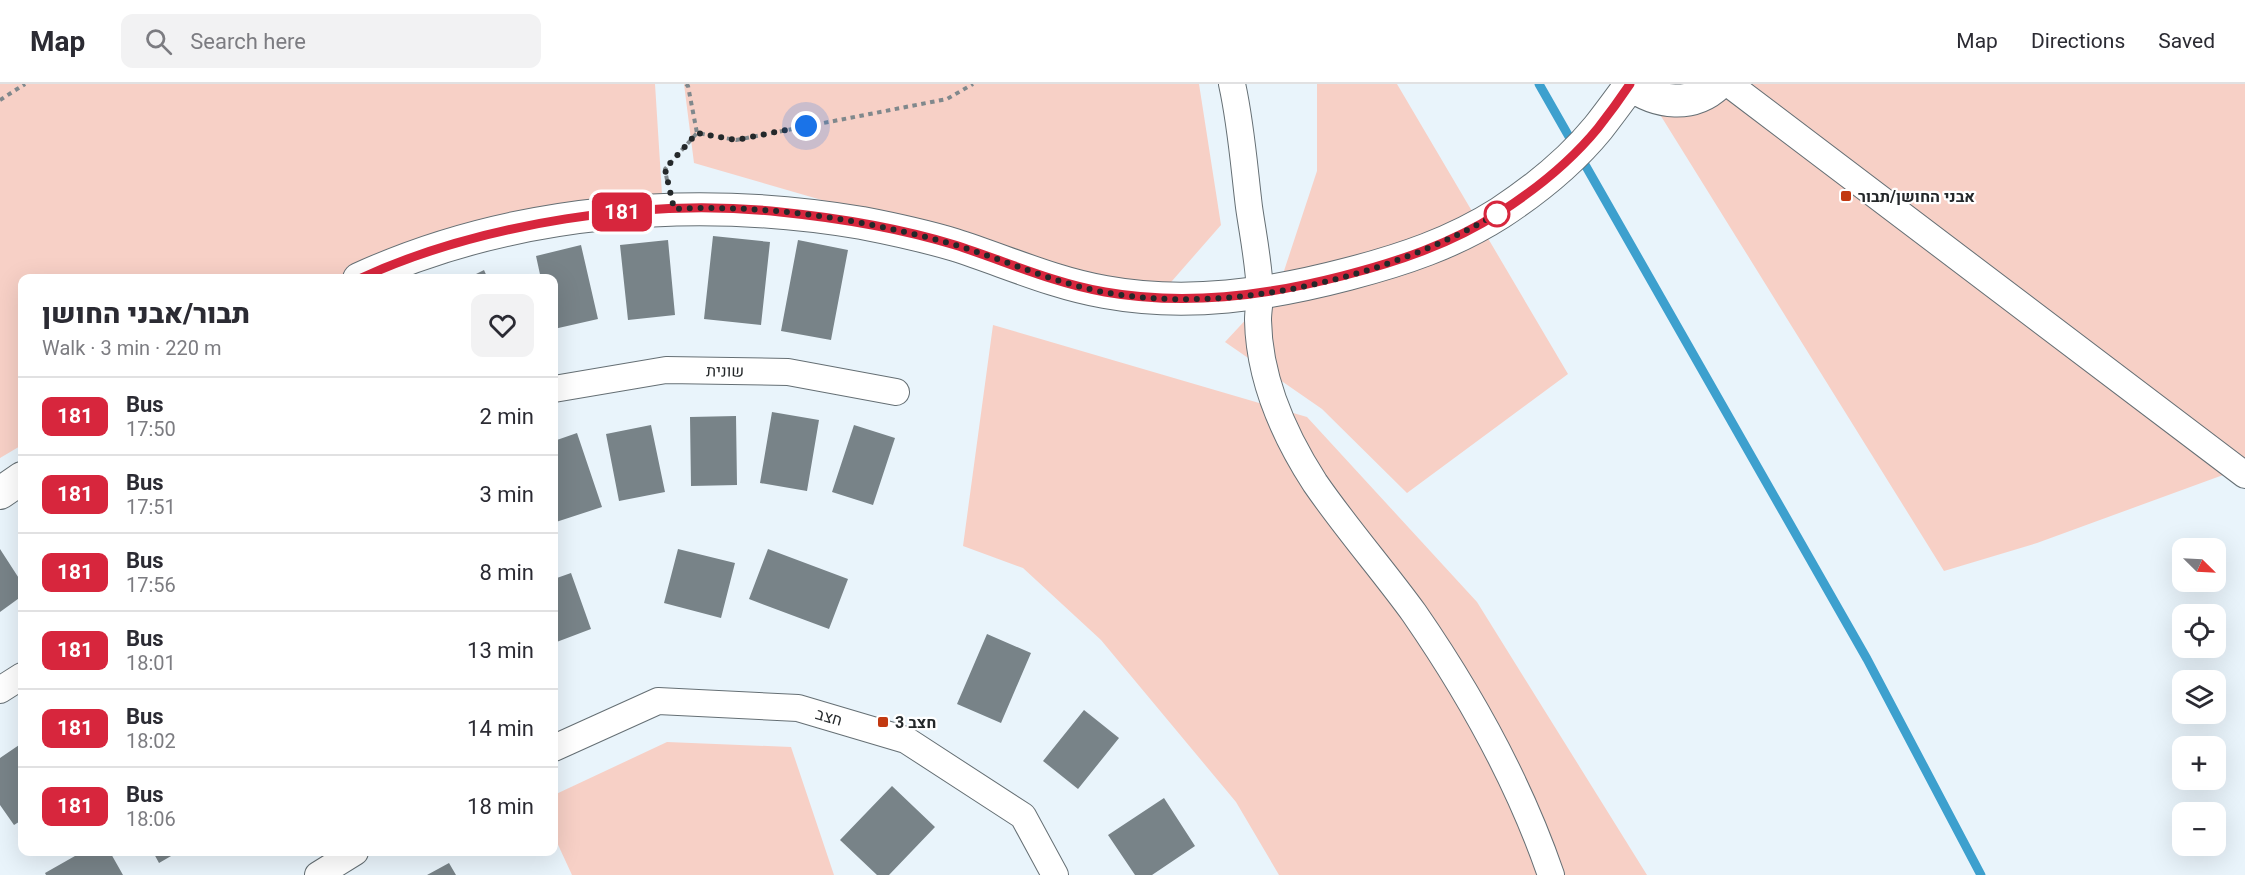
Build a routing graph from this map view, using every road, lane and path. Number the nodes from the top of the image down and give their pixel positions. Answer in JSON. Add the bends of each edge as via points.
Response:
{"nodes":[{"id":1,"x":25,"y":84,"type":"edge"},
{"id":2,"x":686,"y":84,"type":"edge"},
{"id":3,"x":973,"y":84,"type":"edge"},
{"id":4,"x":1232,"y":84,"type":"edge"},
{"id":5,"x":1630,"y":84,"type":"edge"},
{"id":6,"x":1719,"y":84,"type":"edge"},
{"id":7,"x":1728,"y":84,"type":"edge"},
{"id":8,"x":0,"y":100,"type":"edge"},
{"id":9,"x":697,"y":133,"type":"junction"},
{"id":10,"x":674,"y":209,"type":"junction"},
{"id":11,"x":373,"y":274,"type":"edge"},
{"id":12,"x":1260,"y":293,"type":"junction"},
{"id":13,"x":558,"y":388,"type":"edge"},
{"id":14,"x":896,"y":392,"type":"dead end"},
{"id":15,"x":2245,"y":475,"type":"edge"},
{"id":16,"x":18,"y":481,"type":"edge"},
{"id":17,"x":0,"y":492,"type":"edge"},
{"id":18,"x":18,"y":679,"type":"edge"},
{"id":19,"x":0,"y":690,"type":"edge"},
{"id":20,"x":558,"y":746,"type":"edge"},
{"id":21,"x":349,"y":856,"type":"edge"},
{"id":22,"x":318,"y":875,"type":"edge"},
{"id":23,"x":1054,"y":875,"type":"edge"},
{"id":24,"x":1551,"y":875,"type":"edge"}],
"edges":[{"from":1,"to":8,"type":"path"},
{"from":2,"to":9,"type":"path"},
{"from":3,"to":9,"type":"path","via":[[947,99],[736,140]]},
{"from":4,"to":12,"type":"street"},
{"from":5,"to":6,"type":"street","via":[[1648,96],[1678,101],[1698,97]]},
{"from":5,"to":12,"type":"street","via":[[1596,130],[1562,164],[1470,230],[1381,266]]},
{"from":7,"to":15,"type":"street"},
{"from":9,"to":10,"type":"path","via":[[665,169]]},
{"from":10,"to":11,"type":"street","via":[[610,213],[529,225],[451,245]]},
{"from":10,"to":12,"type":"street","via":[[778,212],[864,224],[952,244],[1060,280],[1124,295],[1177,300]]},
{"from":12,"to":24,"type":"street","via":[[1258,321],[1266,373],[1291,442],[1328,501],[1414,614],[1465,692],[1508,771]]},
{"from":13,"to":14,"type":"street","name":"שונית","via":[[666,370],[788,372]]},
{"from":16,"to":17,"type":"street"},
{"from":18,"to":19,"type":"street"},
{"from":20,"to":23,"type":"street","name":"חצב","via":[[658,701],[798,708],[906,740],[1023,816]]},
{"from":21,"to":22,"type":"street"}]}
